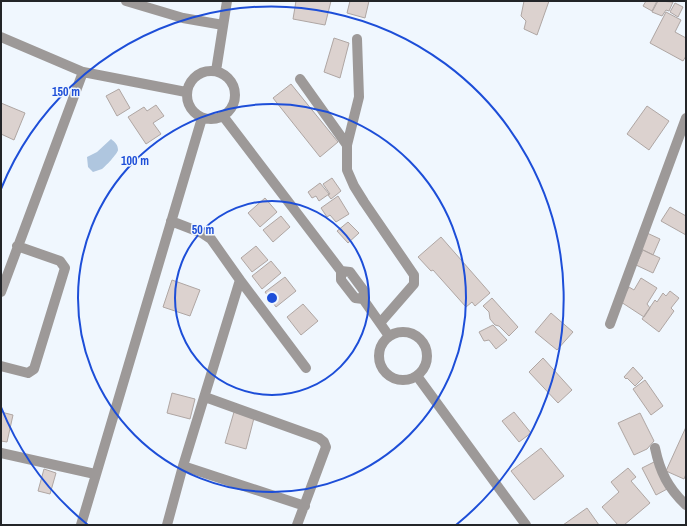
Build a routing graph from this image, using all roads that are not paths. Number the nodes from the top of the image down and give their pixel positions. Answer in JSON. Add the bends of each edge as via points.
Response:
{"nodes":[{"id":1,"x":126,"y":1,"type":"edge"},
{"id":2,"x":227,"y":1,"type":"edge"},
{"id":3,"x":223,"y":25,"type":"junction"},
{"id":4,"x":1,"y":38,"type":"edge"},
{"id":5,"x":357,"y":39,"type":"dead end"},
{"id":6,"x":216,"y":71,"type":"junction"},
{"id":7,"x":83,"y":72,"type":"junction"},
{"id":8,"x":300,"y":79,"type":"dead end"},
{"id":9,"x":186,"y":92,"type":"junction"},
{"id":10,"x":223,"y":116,"type":"junction"},
{"id":11,"x":202,"y":118,"type":"junction"},
{"id":12,"x":686,"y":118,"type":"edge"},
{"id":13,"x":347,"y":145,"type":"junction"},
{"id":14,"x":171,"y":221,"type":"junction"},
{"id":15,"x":17,"y":246,"type":"junction"},
{"id":16,"x":240,"y":280,"type":"junction"},
{"id":17,"x":1,"y":292,"type":"edge"},
{"id":18,"x":380,"y":323,"type":"junction"},
{"id":19,"x":610,"y":324,"type":"dead end"},
{"id":20,"x":389,"y":336,"type":"junction"},
{"id":21,"x":1,"y":366,"type":"edge"},
{"id":22,"x":306,"y":368,"type":"dead end"},
{"id":23,"x":417,"y":376,"type":"junction"},
{"id":24,"x":205,"y":397,"type":"junction"},
{"id":25,"x":655,"y":448,"type":"dead end"},
{"id":26,"x":1,"y":453,"type":"edge"},
{"id":27,"x":183,"y":466,"type":"junction"},
{"id":28,"x":95,"y":474,"type":"junction"},
{"id":29,"x":686,"y":505,"type":"edge"},
{"id":30,"x":305,"y":506,"type":"junction"},
{"id":31,"x":81,"y":525,"type":"edge"},
{"id":32,"x":167,"y":525,"type":"edge"},
{"id":33,"x":298,"y":525,"type":"edge"},
{"id":34,"x":526,"y":525,"type":"edge"}],
"edges":[{"from":1,"to":3,"type":"street","via":[[183,18]]},
{"from":2,"to":3,"type":"street"},
{"from":3,"to":6,"type":"street"},
{"from":4,"to":7,"type":"street"},
{"from":5,"to":13,"type":"street","via":[[359,97]]},
{"from":6,"to":9,"type":"street","via":[[207,70],[200,73],[191,81]]},
{"from":6,"to":10,"type":"street","via":[[230,79],[234,91],[234,103]]},
{"from":7,"to":9,"type":"street"},
{"from":7,"to":15,"type":"street"},
{"from":8,"to":13,"type":"street"},
{"from":9,"to":11,"type":"street","via":[[190,108]]},
{"from":10,"to":11,"type":"street"},
{"from":10,"to":18,"type":"street","via":[[341,271],[350,272],[358,282],[364,291],[363,299]]},
{"from":11,"to":14,"type":"street"},
{"from":12,"to":19,"type":"street"},
{"from":13,"to":18,"type":"street","via":[[347,170],[354,186],[415,279],[414,284]]},
{"from":14,"to":16,"type":"street","via":[[211,239]]},
{"from":14,"to":28,"type":"street"},
{"from":15,"to":17,"type":"street"},
{"from":15,"to":21,"type":"street","via":[[60,261],[65,268],[34,369],[28,373]]},
{"from":16,"to":22,"type":"street"},
{"from":16,"to":24,"type":"street"},
{"from":18,"to":20,"type":"street"},
{"from":20,"to":23,"type":"street","via":[[380,348],[380,363],[383,370],[395,379],[403,380]]},
{"from":20,"to":23,"type":"street","via":[[405,332],[420,339],[426,350],[427,362]]},
{"from":23,"to":34,"type":"street"},
{"from":24,"to":27,"type":"street"},
{"from":24,"to":30,"type":"street","via":[[324,442],[326,447]]},
{"from":25,"to":29,"type":"street","via":[[666,482]]},
{"from":26,"to":28,"type":"street"},
{"from":27,"to":30,"type":"street"},
{"from":27,"to":32,"type":"street"},
{"from":28,"to":31,"type":"street"},
{"from":30,"to":33,"type":"street"}]}
